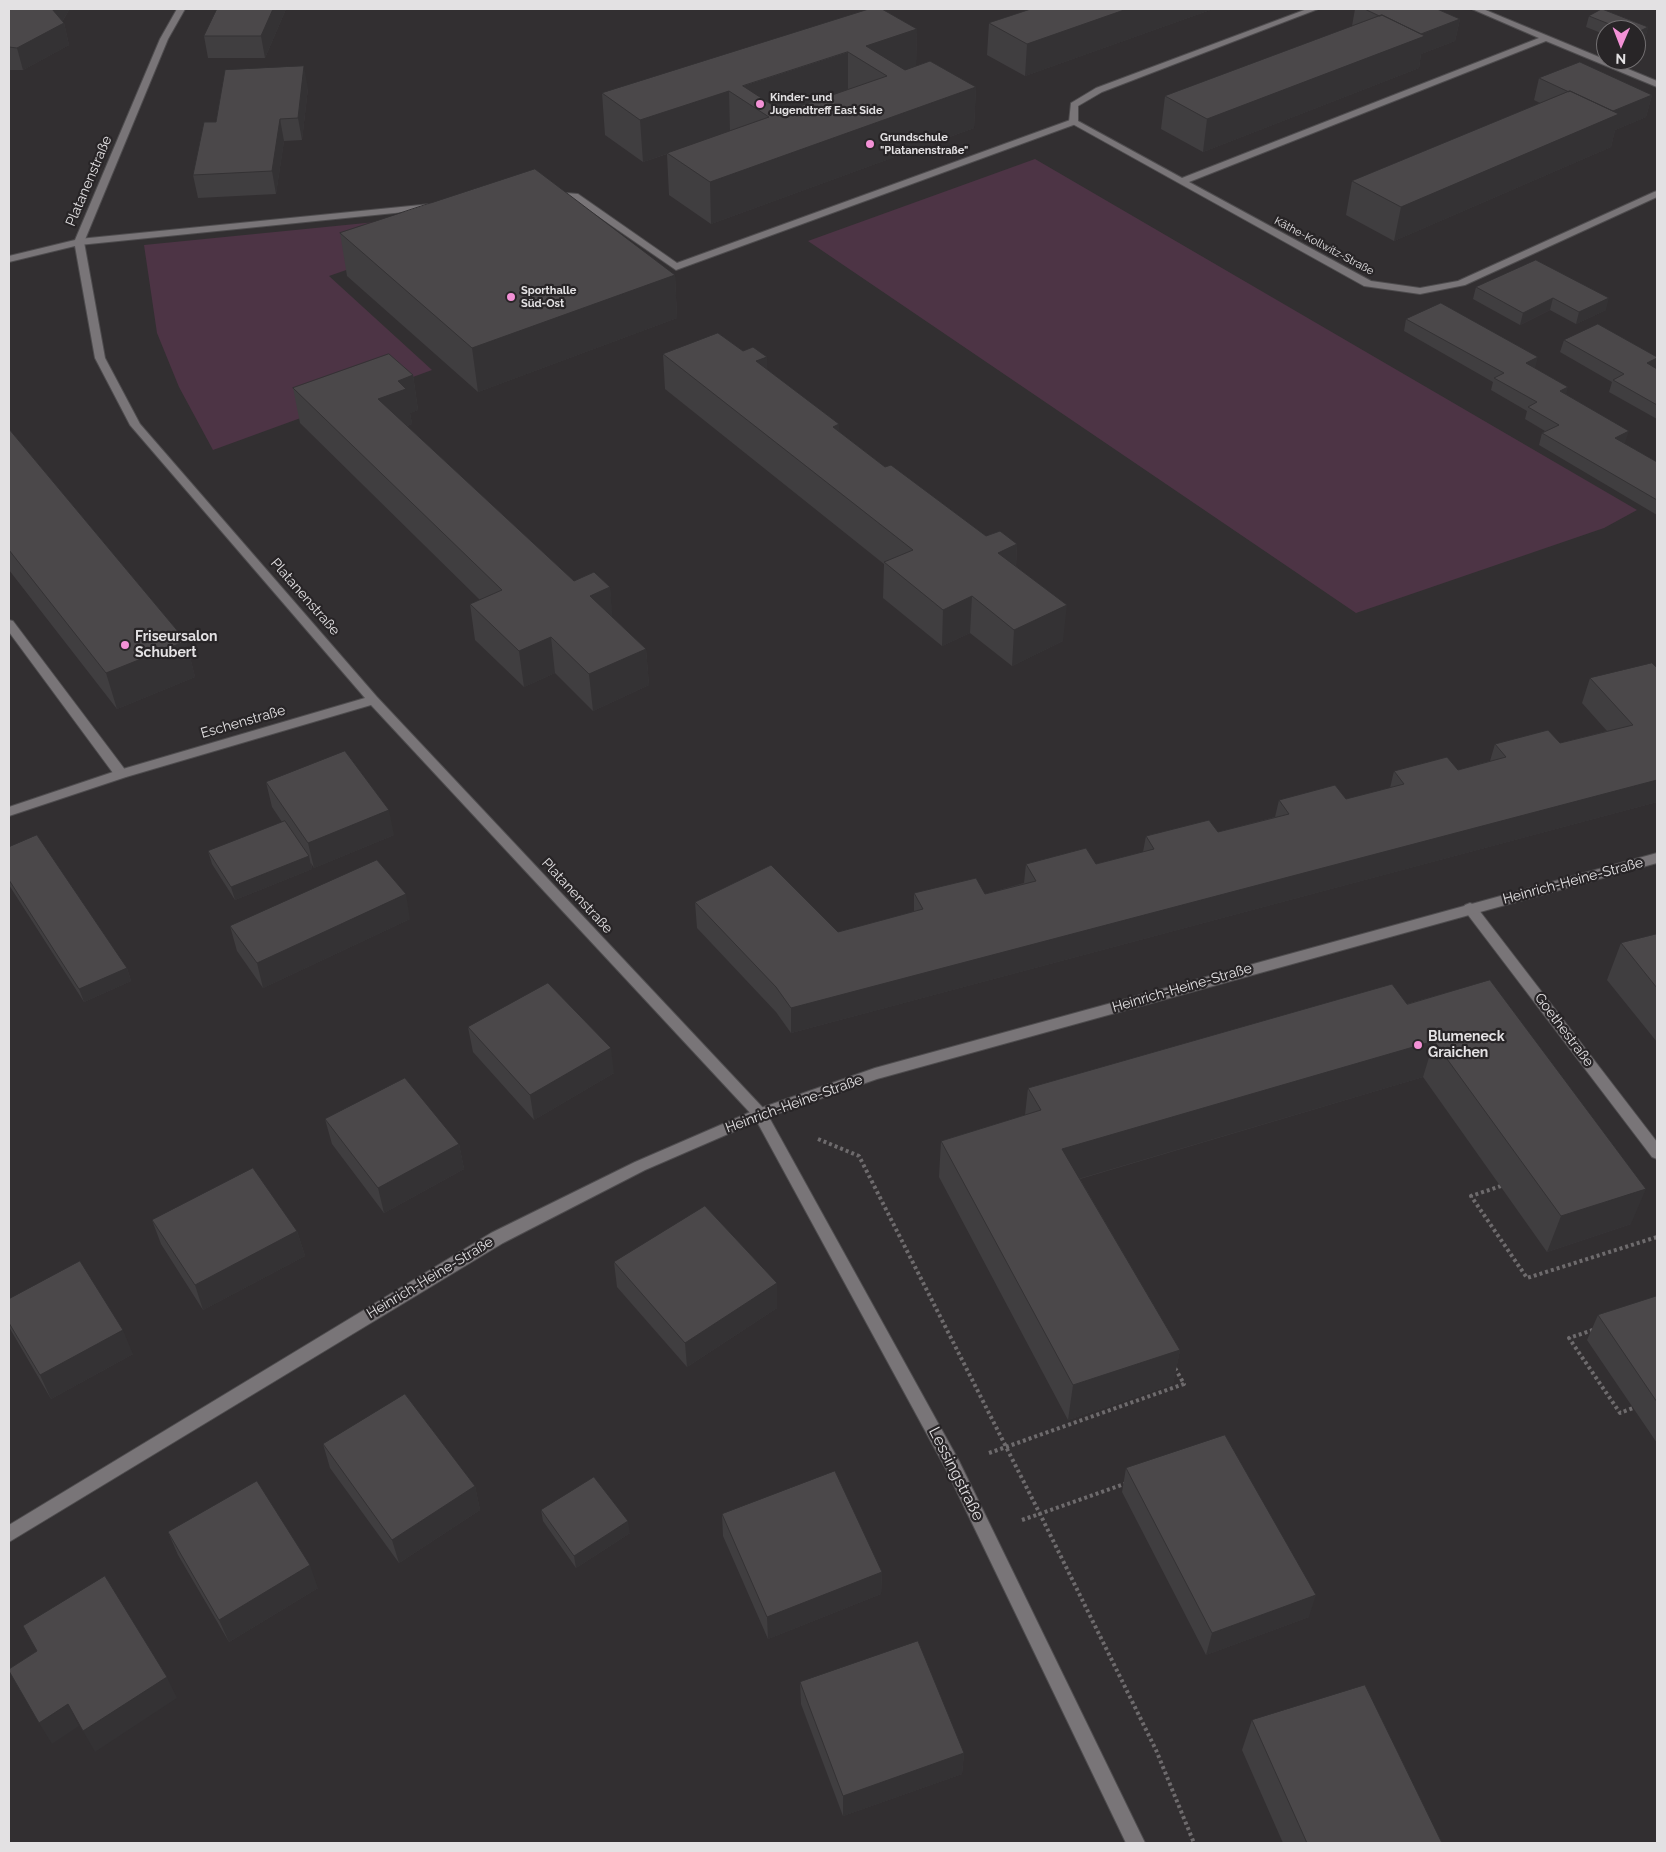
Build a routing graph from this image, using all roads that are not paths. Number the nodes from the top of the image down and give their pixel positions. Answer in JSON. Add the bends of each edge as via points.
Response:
{"nodes":[{"id":1,"x":181,"y":9,"type":"edge"},
{"id":2,"x":1314,"y":9,"type":"edge"},
{"id":3,"x":1476,"y":9,"type":"edge"},
{"id":4,"x":1546,"y":38,"type":"junction"},
{"id":5,"x":1657,"y":84,"type":"edge"},
{"id":6,"x":1073,"y":122,"type":"junction"},
{"id":7,"x":1181,"y":182,"type":"junction"},
{"id":8,"x":1657,"y":194,"type":"edge"},
{"id":9,"x":544,"y":196,"type":"edge"},
{"id":10,"x":444,"y":206,"type":"edge"},
{"id":11,"x":79,"y":242,"type":"junction"},
{"id":12,"x":9,"y":259,"type":"edge"},
{"id":13,"x":9,"y":624,"type":"edge"},
{"id":14,"x":373,"y":700,"type":"junction"},
{"id":15,"x":121,"y":774,"type":"junction"},
{"id":16,"x":9,"y":812,"type":"edge"},
{"id":17,"x":1657,"y":858,"type":"edge"},
{"id":18,"x":1470,"y":908,"type":"junction"},
{"id":19,"x":760,"y":1114,"type":"junction"},
{"id":20,"x":1657,"y":1153,"type":"edge"},
{"id":21,"x":9,"y":1534,"type":"edge"},
{"id":22,"x":1136,"y":1843,"type":"edge"}],
"edges":[{"from":1,"to":11,"type":"street","name":"Platanenstraße","via":[[164,39]]},
{"from":2,"to":6,"type":"street","via":[[1099,90],[1074,105]]},
{"from":3,"to":4,"type":"street"},
{"from":4,"to":5,"type":"street"},
{"from":4,"to":7,"type":"street"},
{"from":6,"to":7,"type":"street","name":"Käthe-Kollwitz-Straße"},
{"from":6,"to":9,"type":"street","via":[[676,267],[575,196]]},
{"from":7,"to":8,"type":"street","name":"Käthe-Kollwitz-Straße","via":[[1368,284],[1420,291],[1461,283]]},
{"from":10,"to":11,"type":"street"},
{"from":11,"to":12,"type":"street"},
{"from":11,"to":14,"type":"street","name":"Platanenstraße","via":[[100,358],[135,425]]},
{"from":13,"to":15,"type":"street"},
{"from":14,"to":15,"type":"street","name":"Eschenstraße"},
{"from":14,"to":19,"type":"street","name":"Platanenstraße"},
{"from":15,"to":16,"type":"street","name":"Eschenstraße"},
{"from":17,"to":18,"type":"street","name":"Heinrich-Heine-Straße"},
{"from":18,"to":19,"type":"street","name":"Heinrich-Heine-Straße","via":[[875,1074]]},
{"from":18,"to":20,"type":"street","name":"Goethestraße"},
{"from":19,"to":21,"type":"street","name":"Heinrich-Heine-Straße","via":[[640,1166],[497,1238]]},
{"from":19,"to":22,"type":"street","name":"Lessingstraße","via":[[953,1466]]}]}
